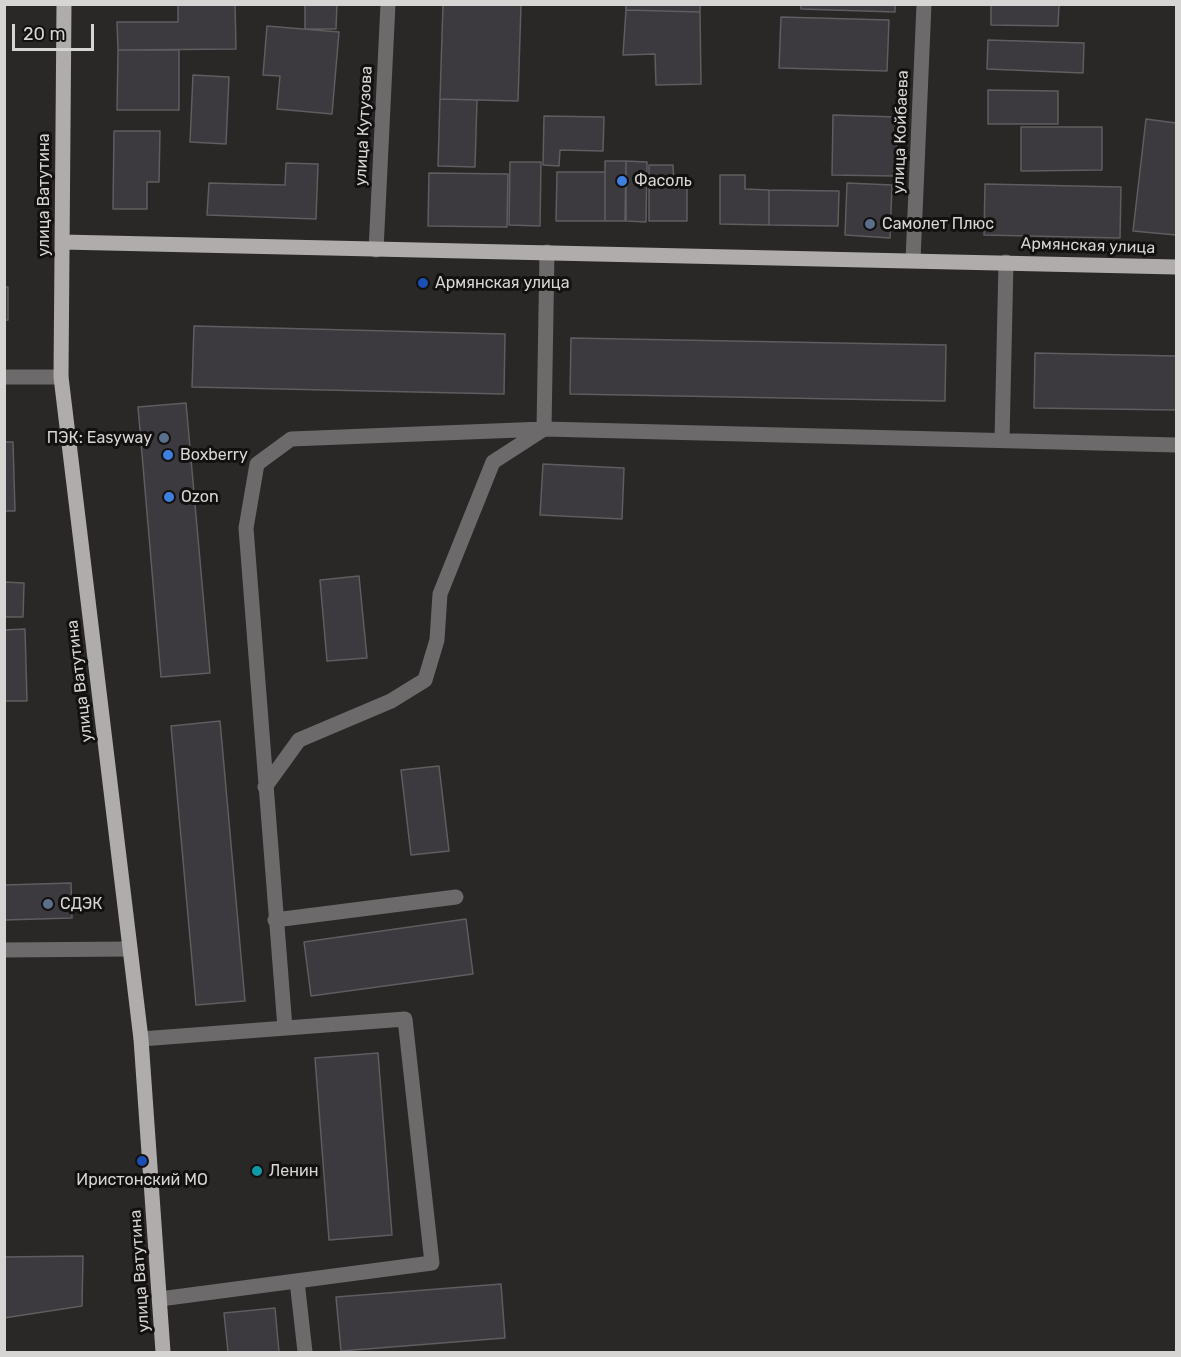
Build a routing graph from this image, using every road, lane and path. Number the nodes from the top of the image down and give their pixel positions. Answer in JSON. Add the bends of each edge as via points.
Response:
{"nodes":[{"id":1,"x":63,"y":4,"type":"edge"},
{"id":2,"x":388,"y":4,"type":"edge"},
{"id":3,"x":924,"y":4,"type":"edge"},
{"id":4,"x":62,"y":242,"type":"junction"},
{"id":5,"x":376,"y":250,"type":"junction"},
{"id":6,"x":547,"y":252,"type":"junction"},
{"id":7,"x":914,"y":260,"type":"junction"},
{"id":8,"x":1006,"y":262,"type":"junction"},
{"id":9,"x":1176,"y":267,"type":"edge"},
{"id":10,"x":4,"y":376,"type":"edge"},
{"id":11,"x":61,"y":377,"type":"junction"},
{"id":12,"x":544,"y":429,"type":"junction"},
{"id":13,"x":1002,"y":440,"type":"junction"},
{"id":14,"x":1176,"y":445,"type":"edge"},
{"id":15,"x":265,"y":787,"type":"junction"},
{"id":16,"x":456,"y":897,"type":"dead end"},
{"id":17,"x":275,"y":920,"type":"junction"},
{"id":18,"x":130,"y":949,"type":"junction"},
{"id":19,"x":4,"y":950,"type":"edge"},
{"id":20,"x":285,"y":1028,"type":"junction"},
{"id":21,"x":141,"y":1039,"type":"junction"},
{"id":22,"x":297,"y":1281,"type":"junction"},
{"id":23,"x":160,"y":1299,"type":"junction"},
{"id":24,"x":163,"y":1353,"type":"edge"},
{"id":25,"x":305,"y":1353,"type":"edge"}],
"edges":[{"from":1,"to":4,"type":"main road","name":"улица Ватутина"},
{"from":2,"to":5,"type":"street","name":"улица Кутузова"},
{"from":3,"to":7,"type":"street","name":"улица Койбаева"},
{"from":4,"to":5,"type":"main road","name":"Армянская улица"},
{"from":4,"to":11,"type":"main road","name":"улица Ватутина"},
{"from":5,"to":6,"type":"main road","name":"Армянская улица"},
{"from":6,"to":7,"type":"main road","name":"Армянская улица"},
{"from":6,"to":12,"type":"street"},
{"from":7,"to":8,"type":"main road","name":"Армянская улица"},
{"from":8,"to":9,"type":"main road","name":"Армянская улица"},
{"from":8,"to":13,"type":"street"},
{"from":10,"to":11,"type":"street"},
{"from":11,"to":18,"type":"main road","name":"улица Ватутина"},
{"from":12,"to":13,"type":"street"},
{"from":12,"to":15,"type":"street","via":[[493,462],[440,594],[436,640],[425,680],[391,701],[299,740]]},
{"from":12,"to":15,"type":"street","via":[[291,439],[257,464],[246,528]]},
{"from":13,"to":14,"type":"street"},
{"from":15,"to":17,"type":"street"},
{"from":16,"to":17,"type":"street"},
{"from":17,"to":20,"type":"street"},
{"from":18,"to":19,"type":"street"},
{"from":18,"to":21,"type":"main road","name":"улица Ватутина"},
{"from":20,"to":21,"type":"street"},
{"from":20,"to":22,"type":"street","via":[[405,1019],[432,1263]]},
{"from":21,"to":23,"type":"main road","name":"улица Ватутина"},
{"from":22,"to":23,"type":"street"},
{"from":22,"to":25,"type":"street"},
{"from":23,"to":24,"type":"main road","name":"улица Ватутина"}]}
